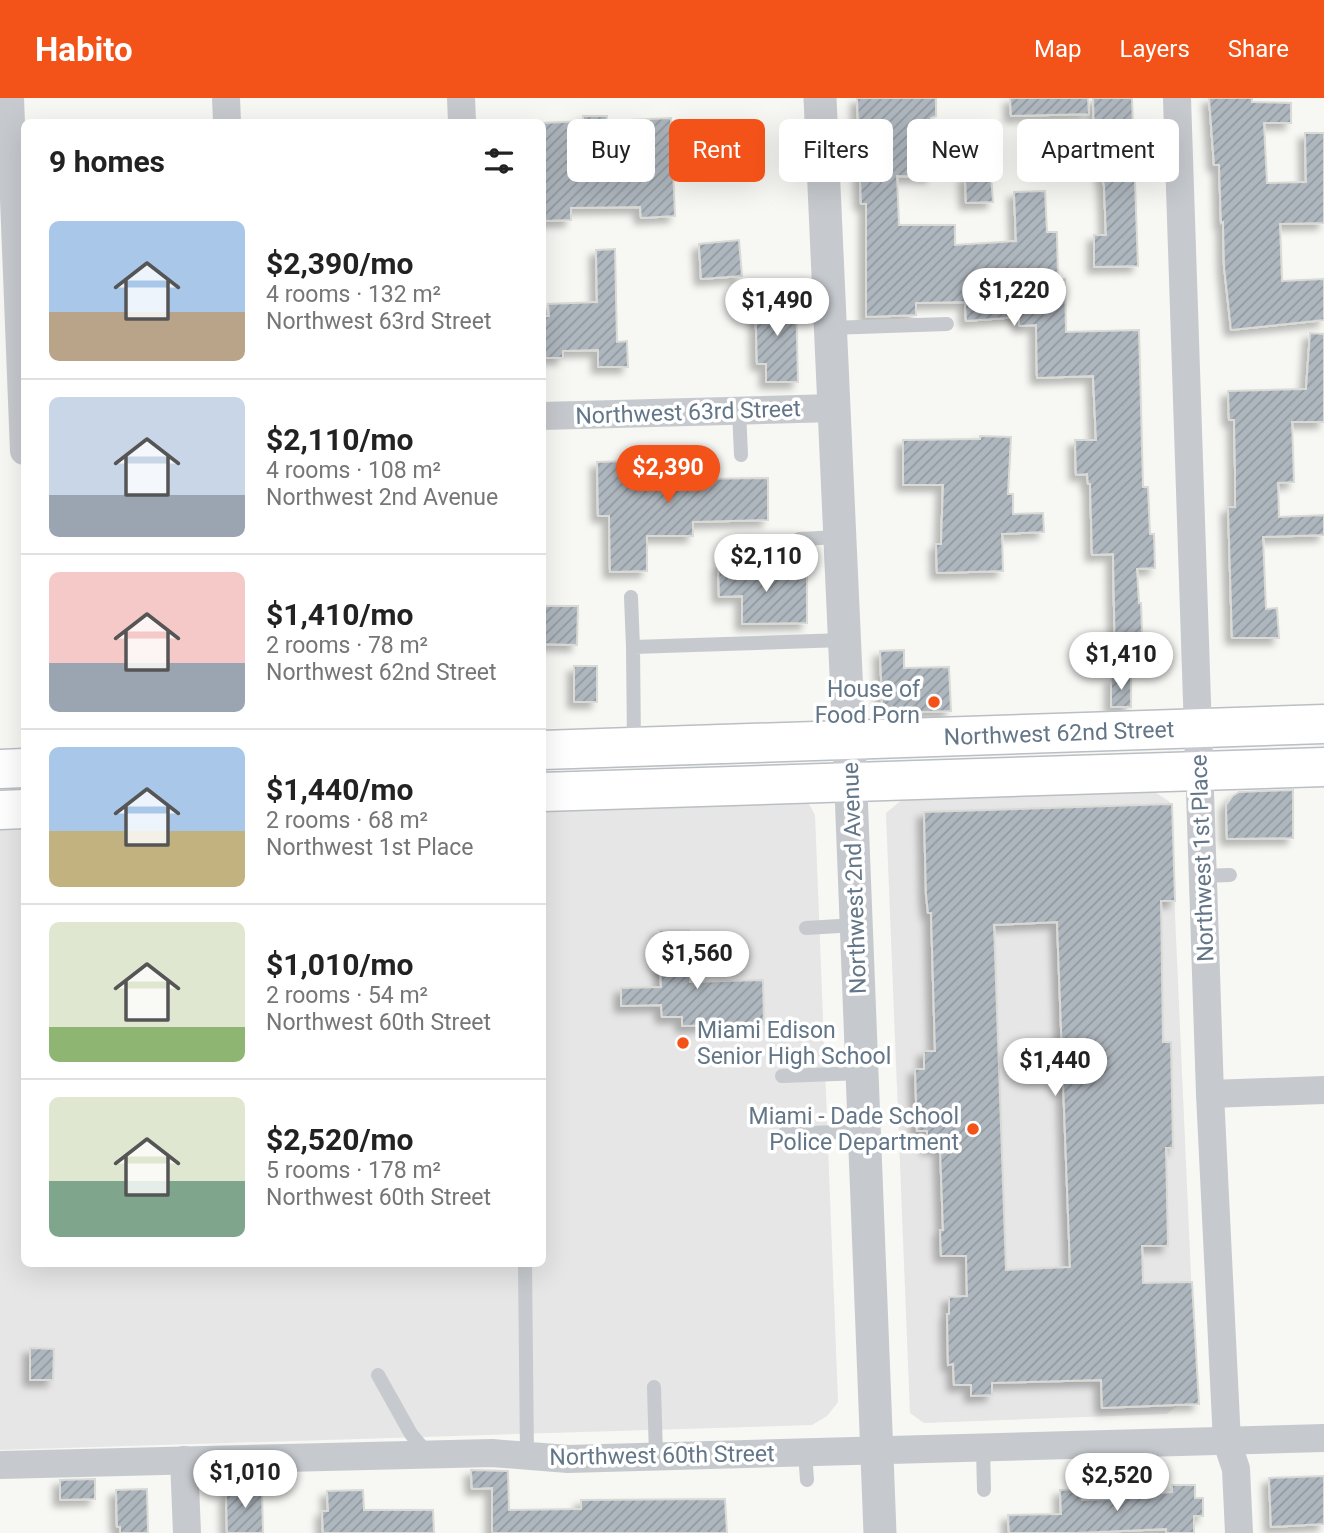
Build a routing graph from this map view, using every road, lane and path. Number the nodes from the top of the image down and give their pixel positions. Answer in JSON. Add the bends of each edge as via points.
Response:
{"nodes":[{"id":1,"x":10,"y":98,"type":"edge"},
{"id":2,"x":226,"y":98,"type":"edge"},
{"id":3,"x":461,"y":98,"type":"edge"},
{"id":4,"x":820,"y":98,"type":"edge"},
{"id":5,"x":1177,"y":98,"type":"edge"},
{"id":6,"x":227,"y":119,"type":"edge"},
{"id":7,"x":462,"y":119,"type":"edge"},
{"id":8,"x":947,"y":324,"type":"dead end"},
{"id":9,"x":830,"y":328,"type":"junction"},
{"id":10,"x":21,"y":375,"type":"edge"},
{"id":11,"x":834,"y":408,"type":"junction"},
{"id":12,"x":739,"y":411,"type":"junction"},
{"id":13,"x":546,"y":416,"type":"edge"},
{"id":14,"x":741,"y":455,"type":"dead end"},
{"id":15,"x":840,"y":537,"type":"junction"},
{"id":16,"x":799,"y":539,"type":"dead end"},
{"id":17,"x":631,"y":597,"type":"dead end"},
{"id":18,"x":845,"y":640,"type":"junction"},
{"id":19,"x":633,"y":647,"type":"junction"},
{"id":20,"x":1324,"y":724,"type":"edge"},
{"id":21,"x":1199,"y":729,"type":"junction"},
{"id":22,"x":849,"y":740,"type":"junction"},
{"id":23,"x":634,"y":747,"type":"junction"},
{"id":24,"x":546,"y":750,"type":"edge"},
{"id":25,"x":1324,"y":767,"type":"edge"},
{"id":26,"x":21,"y":768,"type":"edge"},
{"id":27,"x":0,"y":769,"type":"edge"},
{"id":28,"x":1200,"y":772,"type":"junction"},
{"id":29,"x":851,"y":782,"type":"junction"},
{"id":30,"x":546,"y":792,"type":"edge"},
{"id":31,"x":21,"y":809,"type":"edge"},
{"id":32,"x":0,"y":810,"type":"edge"},
{"id":33,"x":856,"y":925,"type":"junction"},
{"id":34,"x":806,"y":928,"type":"dead end"},
{"id":35,"x":862,"y":1073,"type":"junction"},
{"id":36,"x":782,"y":1076,"type":"dead end"},
{"id":37,"x":1324,"y":1090,"type":"edge"},
{"id":38,"x":1210,"y":1094,"type":"junction"},
{"id":39,"x":864,"y":1131,"type":"junction"},
{"id":40,"x":784,"y":1134,"type":"dead end"},
{"id":41,"x":524,"y":1267,"type":"edge"},
{"id":42,"x":378,"y":1375,"type":"dead end"},
{"id":43,"x":654,"y":1387,"type":"dead end"},
{"id":44,"x":1324,"y":1438,"type":"edge"},
{"id":45,"x":1227,"y":1442,"type":"junction"},
{"id":46,"x":983,"y":1448,"type":"junction"},
{"id":47,"x":876,"y":1451,"type":"junction"},
{"id":48,"x":428,"y":1454,"type":"junction"},
{"id":49,"x":527,"y":1456,"type":"junction"},
{"id":50,"x":656,"y":1456,"type":"junction"},
{"id":51,"x":184,"y":1460,"type":"junction"},
{"id":52,"x":0,"y":1465,"type":"edge"},
{"id":53,"x":984,"y":1489,"type":"dead end"},
{"id":54,"x":187,"y":1533,"type":"edge"},
{"id":55,"x":880,"y":1533,"type":"edge"},
{"id":56,"x":1240,"y":1533,"type":"edge"}],
"edges":[{"from":1,"to":10,"type":"street"},
{"from":2,"to":6,"type":"street"},
{"from":3,"to":7,"type":"street"},
{"from":4,"to":9,"type":"street","name":"Northwest 2nd Avenue"},
{"from":5,"to":21,"type":"street","name":"Northwest 1st Place"},
{"from":8,"to":9,"type":"lane"},
{"from":9,"to":11,"type":"street","name":"Northwest 2nd Avenue"},
{"from":11,"to":12,"type":"street","name":"Northwest 63rd Street"},
{"from":11,"to":15,"type":"street","name":"Northwest 2nd Avenue"},
{"from":12,"to":13,"type":"street","name":"Northwest 63rd Street"},
{"from":12,"to":14,"type":"lane"},
{"from":15,"to":16,"type":"lane"},
{"from":15,"to":18,"type":"street","name":"Northwest 2nd Avenue"},
{"from":17,"to":19,"type":"lane"},
{"from":18,"to":19,"type":"lane"},
{"from":18,"to":22,"type":"street","name":"Northwest 2nd Avenue"},
{"from":19,"to":23,"type":"lane"},
{"from":20,"to":21,"type":"main road","name":"Northwest 62nd Street"},
{"from":21,"to":22,"type":"main road","name":"Northwest 62nd Street"},
{"from":21,"to":28,"type":"street","name":"Northwest 1st Place"},
{"from":22,"to":23,"type":"main road","name":"Northwest 62nd Street"},
{"from":22,"to":29,"type":"street","name":"Northwest 2nd Avenue"},
{"from":23,"to":24,"type":"main road","name":"Northwest 62nd Street"},
{"from":25,"to":28,"type":"main road","name":"Northwest 62nd Street"},
{"from":26,"to":27,"type":"main road"},
{"from":28,"to":29,"type":"main road","name":"Northwest 62nd Street"},
{"from":28,"to":38,"type":"street","name":"Northwest 1st Place","via":[[1216,876]]},
{"from":29,"to":30,"type":"main road","name":"Northwest 62nd Street"},
{"from":29,"to":33,"type":"street","name":"Northwest 2nd Avenue"},
{"from":31,"to":32,"type":"main road"},
{"from":33,"to":34,"type":"lane"},
{"from":33,"to":35,"type":"street","name":"Northwest 2nd Avenue"},
{"from":35,"to":36,"type":"lane"},
{"from":35,"to":39,"type":"street","name":"Northwest 2nd Avenue"},
{"from":37,"to":38,"type":"street"},
{"from":38,"to":45,"type":"street","name":"Northwest 1st Place"},
{"from":39,"to":40,"type":"lane"},
{"from":39,"to":47,"type":"street","name":"Northwest 2nd Avenue"},
{"from":41,"to":49,"type":"lane"},
{"from":42,"to":48,"type":"lane","via":[[411,1434]]},
{"from":43,"to":50,"type":"lane"},
{"from":44,"to":45,"type":"street","name":"Northwest 60th Street"},
{"from":45,"to":46,"type":"street","name":"Northwest 60th Street"},
{"from":45,"to":56,"type":"street","name":"Northwest 1st Place","via":[[1236,1469]]},
{"from":46,"to":47,"type":"street","name":"Northwest 60th Street"},
{"from":46,"to":53,"type":"lane"},
{"from":47,"to":50,"type":"street","name":"Northwest 60th Street","via":[[806,1466]]},
{"from":47,"to":55,"type":"street","name":"Northwest 2nd Avenue"},
{"from":48,"to":49,"type":"street","name":"Northwest 60th Street"},
{"from":48,"to":51,"type":"street","name":"Northwest 60th Street"},
{"from":49,"to":50,"type":"street","name":"Northwest 60th Street"},
{"from":51,"to":52,"type":"street","name":"Northwest 60th Street"},
{"from":51,"to":54,"type":"street"}]}
